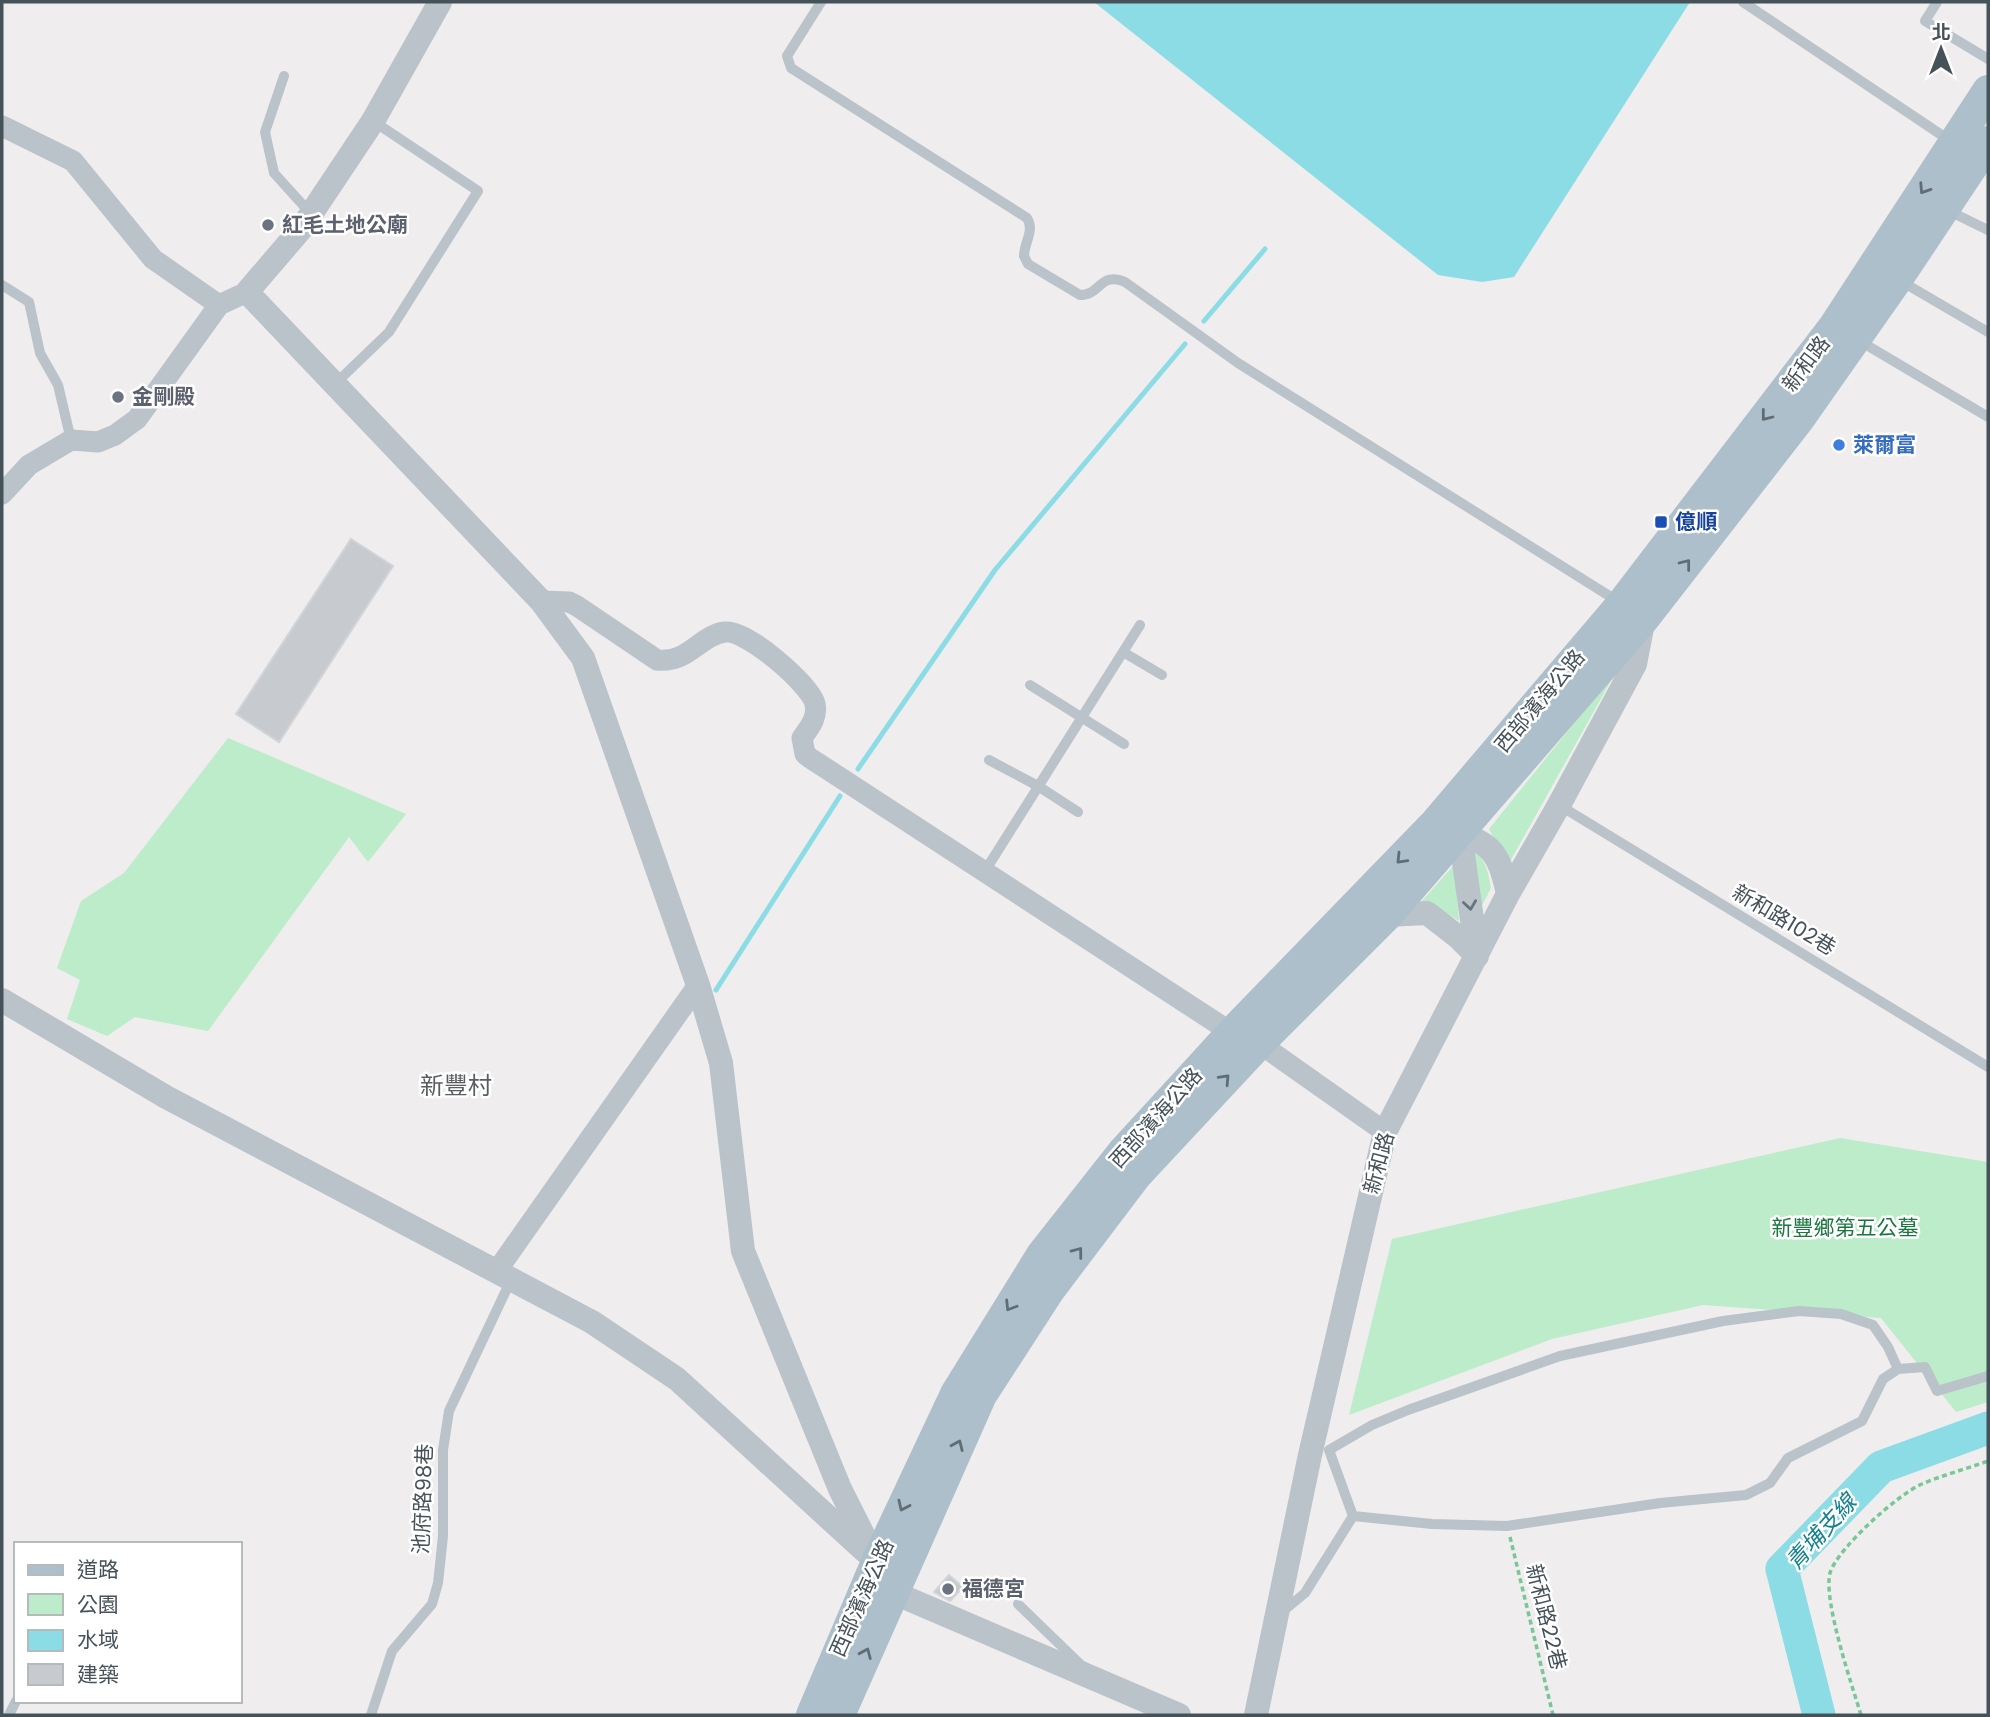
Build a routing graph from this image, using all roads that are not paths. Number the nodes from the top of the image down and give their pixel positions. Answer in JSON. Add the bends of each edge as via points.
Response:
{"nodes":[{"id":1,"x":440,"y":2,"type":"edge"},
{"id":2,"x":821,"y":2,"type":"edge"},
{"id":3,"x":1743,"y":2,"type":"edge"},
{"id":4,"x":1937,"y":2,"type":"edge"},
{"id":5,"x":1988,"y":59,"type":"edge"},
{"id":6,"x":284,"y":76,"type":"dead end"},
{"id":7,"x":1988,"y":91,"type":"edge"},
{"id":8,"x":373,"y":121,"type":"junction"},
{"id":9,"x":2,"y":126,"type":"edge"},
{"id":10,"x":1971,"y":149,"type":"edge"},
{"id":11,"x":1944,"y":208,"type":"junction"},
{"id":12,"x":311,"y":214,"type":"junction"},
{"id":13,"x":1988,"y":230,"type":"edge"},
{"id":14,"x":1897,"y":278,"type":"junction"},
{"id":15,"x":2,"y":285,"type":"edge"},
{"id":16,"x":247,"y":292,"type":"junction"},
{"id":17,"x":219,"y":305,"type":"junction"},
{"id":18,"x":1988,"y":332,"type":"edge"},
{"id":19,"x":1845,"y":333,"type":"junction"},
{"id":20,"x":335,"y":384,"type":"junction"},
{"id":21,"x":1988,"y":417,"type":"edge"},
{"id":22,"x":71,"y":440,"type":"junction"},
{"id":23,"x":2,"y":494,"type":"edge"},
{"id":24,"x":541,"y":601,"type":"junction"},
{"id":25,"x":1633,"y":611,"type":"junction"},
{"id":26,"x":1140,"y":625,"type":"dead end"},
{"id":27,"x":1123,"y":652,"type":"junction"},
{"id":28,"x":1162,"y":675,"type":"dead end"},
{"id":29,"x":1030,"y":685,"type":"dead end"},
{"id":30,"x":1082,"y":716,"type":"junction"},
{"id":31,"x":1124,"y":744,"type":"dead end"},
{"id":32,"x":989,"y":760,"type":"dead end"},
{"id":33,"x":1038,"y":786,"type":"junction"},
{"id":34,"x":1559,"y":805,"type":"junction"},
{"id":35,"x":1078,"y":812,"type":"dead end"},
{"id":36,"x":1447,"y":829,"type":"junction"},
{"id":37,"x":985,"y":871,"type":"junction"},
{"id":38,"x":1508,"y":894,"type":"junction"},
{"id":39,"x":1387,"y":915,"type":"junction"},
{"id":40,"x":1477,"y":956,"type":"junction"},
{"id":41,"x":698,"y":985,"type":"junction"},
{"id":42,"x":2,"y":1000,"type":"edge"},
{"id":43,"x":1245,"y":1038,"type":"junction"},
{"id":44,"x":1988,"y":1067,"type":"edge"},
{"id":45,"x":1385,"y":1132,"type":"junction"},
{"id":46,"x":504,"y":1276,"type":"junction"},
{"id":47,"x":1898,"y":1369,"type":"junction"},
{"id":48,"x":1988,"y":1376,"type":"edge"},
{"id":49,"x":1320,"y":1452,"type":"junction"},
{"id":50,"x":1353,"y":1516,"type":"junction"},
{"id":51,"x":877,"y":1562,"type":"junction"},
{"id":52,"x":892,"y":1592,"type":"junction"},
{"id":53,"x":1018,"y":1604,"type":"dead end"},
{"id":54,"x":1277,"y":1616,"type":"junction"},
{"id":55,"x":1098,"y":1680,"type":"junction"},
{"id":56,"x":371,"y":1715,"type":"edge"},
{"id":57,"x":812,"y":1715,"type":"edge"},
{"id":58,"x":839,"y":1715,"type":"edge"},
{"id":59,"x":1179,"y":1715,"type":"edge"},
{"id":60,"x":1256,"y":1715,"type":"edge"}],
"edges":[{"from":1,"to":8,"type":"street"},
{"from":2,"to":25,"type":"lane","via":[[787,56],[791,68],[1027,218],[1031,233],[1024,256],[1028,264],[1080,295],[1091,293],[1105,280],[1125,282],[1238,363]]},
{"from":3,"to":10,"type":"lane"},
{"from":4,"to":5,"type":"lane","via":[[1925,21]]},
{"from":6,"to":12,"type":"lane","via":[[265,132],[274,173]]},
{"from":7,"to":10,"type":"main road","name":"新和路"},
{"from":8,"to":12,"type":"street"},
{"from":8,"to":20,"type":"lane","via":[[478,191],[389,331]]},
{"from":9,"to":17,"type":"street","via":[[73,161],[153,259]]},
{"from":10,"to":11,"type":"main road","name":"新和路"},
{"from":10,"to":19,"type":"main road","name":"新和路","one_way":true},
{"from":11,"to":13,"type":"lane"},
{"from":11,"to":14,"type":"main road","name":"新和路"},
{"from":12,"to":16,"type":"street"},
{"from":14,"to":18,"type":"lane"},
{"from":14,"to":19,"type":"main road","name":"新和路"},
{"from":15,"to":22,"type":"lane","via":[[29,302],[40,353],[58,385]]},
{"from":16,"to":17,"type":"street"},
{"from":16,"to":20,"type":"street"},
{"from":17,"to":22,"type":"street","via":[[136,419],[98,442]]},
{"from":19,"to":21,"type":"lane"},
{"from":19,"to":25,"type":"main road","name":"新和路","via":[[1798,420]]},
{"from":20,"to":24,"type":"street"},
{"from":22,"to":23,"type":"street","via":[[29,465]]},
{"from":24,"to":37,"type":"street","via":[[578,606],[657,660],[671,662],[724,632],[751,640],[811,695],[814,720],[802,738],[805,754]]},
{"from":24,"to":41,"type":"street","via":[[583,658]]},
{"from":25,"to":34,"type":"street","name":"新和路","via":[[1635,664]]},
{"from":25,"to":36,"type":"main road","name":"西部濱海公路"},
{"from":25,"to":36,"type":"main road","name":"西部濱海公路","via":[[1466,789]]},
{"from":26,"to":27,"type":"lane"},
{"from":27,"to":28,"type":"lane"},
{"from":27,"to":30,"type":"lane"},
{"from":29,"to":30,"type":"lane"},
{"from":30,"to":31,"type":"lane"},
{"from":30,"to":33,"type":"lane"},
{"from":32,"to":33,"type":"lane"},
{"from":33,"to":35,"type":"lane"},
{"from":33,"to":37,"type":"lane"},
{"from":34,"to":38,"type":"street","name":"新和路"},
{"from":34,"to":44,"type":"lane","name":"新和路102巷"},
{"from":36,"to":38,"type":"street","via":[[1479,839],[1494,854]]},
{"from":36,"to":39,"type":"main road","name":"西部濱海公路"},
{"from":36,"to":40,"type":"street","one_way":true},
{"from":36,"to":43,"type":"main road","name":"西部濱海公路","one_way":true},
{"from":37,"to":43,"type":"street"},
{"from":38,"to":40,"type":"street","name":"新和路"},
{"from":39,"to":40,"type":"street","via":[[1427,913]]},
{"from":39,"to":43,"type":"main road","name":"西部濱海公路"},
{"from":40,"to":45,"type":"street","name":"新和路"},
{"from":41,"to":46,"type":"street"},
{"from":41,"to":51,"type":"street","via":[[721,1063],[743,1251],[840,1489]]},
{"from":42,"to":46,"type":"street","via":[[166,1097]]},
{"from":43,"to":45,"type":"street"},
{"from":43,"to":51,"type":"main road","name":"西部濱海公路","one_way":true,"via":[[1124,1152],[1042,1255],[956,1394]]},
{"from":52,"to":43,"type":"main road","name":"西部濱海公路","one_way":true,"via":[[981,1395],[1049,1290]]},
{"from":45,"to":49,"type":"street","name":"新和路"},
{"from":46,"to":51,"type":"street","via":[[592,1322],[677,1379]]},
{"from":46,"to":56,"type":"lane","name":"池府路98巷","via":[[449,1412],[443,1450],[443,1536],[432,1604],[391,1651]]},
{"from":47,"to":48,"type":"lane","via":[[1925,1367],[1937,1391]]},
{"from":47,"to":49,"type":"lane","via":[[1872,1325],[1841,1314],[1799,1311],[1723,1321],[1560,1356],[1408,1410]]},
{"from":47,"to":50,"type":"lane","via":[[1883,1379],[1861,1421],[1788,1458],[1770,1483],[1746,1495],[1507,1526]]},
{"from":49,"to":50,"type":"lane"},
{"from":49,"to":54,"type":"street","name":"新和路"},
{"from":50,"to":54,"type":"lane","via":[[1305,1593]]},
{"from":51,"to":52,"type":"street"},
{"from":51,"to":57,"type":"main road","name":"西部濱海公路"},
{"from":52,"to":55,"type":"street"},
{"from":58,"to":52,"type":"main road","name":"西部濱海公路","one_way":true},
{"from":53,"to":55,"type":"lane"},
{"from":54,"to":60,"type":"street","name":"新和路"},
{"from":55,"to":59,"type":"street"}]}
